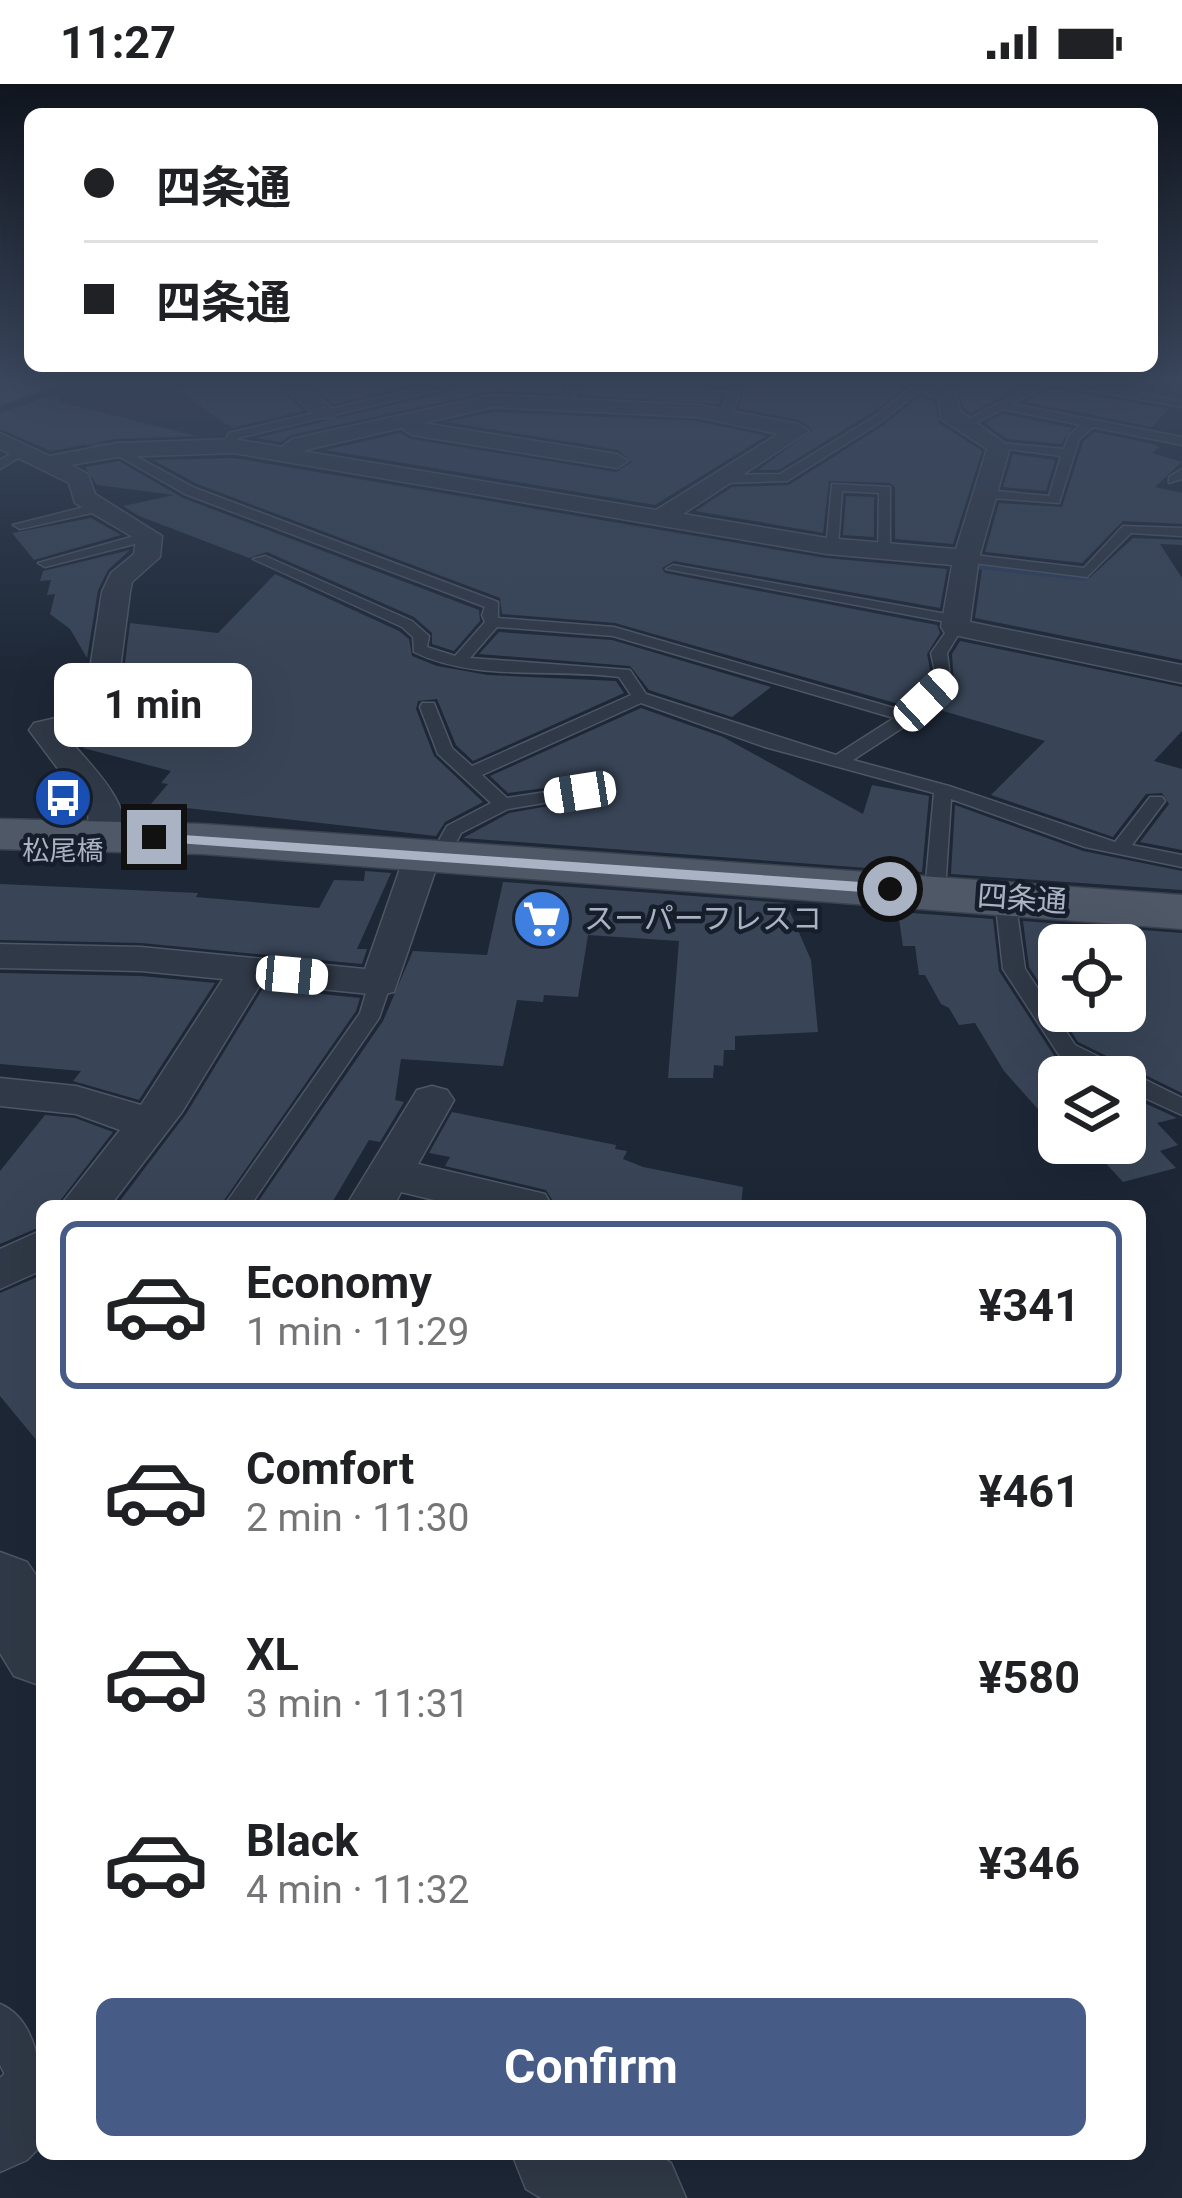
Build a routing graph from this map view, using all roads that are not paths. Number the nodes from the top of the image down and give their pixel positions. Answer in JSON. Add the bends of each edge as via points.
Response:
{"nodes":[{"id":1,"x":79,"y":479,"type":"edge"},
{"id":2,"x":168,"y":479,"type":"edge"},
{"id":3,"x":431,"y":479,"type":"edge"},
{"id":4,"x":581,"y":479,"type":"edge"},
{"id":5,"x":719,"y":479,"type":"joint"},
{"id":6,"x":742,"y":479,"type":"edge"},
{"id":7,"x":990,"y":479,"type":"edge"},
{"id":8,"x":1059,"y":479,"type":"edge"},
{"id":9,"x":985,"y":494,"type":"junction"},
{"id":10,"x":544,"y":497,"type":"junction"},
{"id":11,"x":100,"y":507,"type":"junction"},
{"id":12,"x":662,"y":517,"type":"junction"},
{"id":13,"x":20,"y":525,"type":"dead end"},
{"id":14,"x":1182,"y":532,"type":"edge"},
{"id":15,"x":149,"y":536,"type":"junction"},
{"id":16,"x":831,"y":546,"type":"junction"},
{"id":17,"x":351,"y":551,"type":"junction"},
{"id":18,"x":885,"y":551,"type":"junction"},
{"id":19,"x":332,"y":558,"type":"dead end"},
{"id":20,"x":966,"y":558,"type":"junction"},
{"id":21,"x":260,"y":559,"type":"dead end"},
{"id":22,"x":45,"y":563,"type":"dead end"},
{"id":23,"x":314,"y":565,"type":"dead end"},
{"id":24,"x":673,"y":569,"type":"dead end"},
{"id":25,"x":295,"y":572,"type":"junction"},
{"id":26,"x":493,"y":622,"type":"junction"},
{"id":27,"x":954,"y":623,"type":"junction"},
{"id":28,"x":614,"y":632,"type":"junction"},
{"id":29,"x":458,"y":662,"type":"junction"},
{"id":30,"x":588,"y":666,"type":"junction"},
{"id":31,"x":1182,"y":674,"type":"edge"},
{"id":32,"x":640,"y":697,"type":"junction"},
{"id":33,"x":428,"y":707,"type":"dead end"},
{"id":34,"x":907,"y":717,"type":"junction"},
{"id":35,"x":838,"y":762,"type":"junction"},
{"id":36,"x":469,"y":775,"type":"junction"},
{"id":37,"x":943,"y":790,"type":"junction"},
{"id":38,"x":580,"y":792,"type":"dead end"},
{"id":39,"x":1156,"y":801,"type":"dead end"},
{"id":40,"x":503,"y":804,"type":"junction"},
{"id":41,"x":0,"y":834,"type":"edge"},
{"id":42,"x":107,"y":836,"type":"junction"},
{"id":43,"x":1119,"y":850,"type":"junction"},
{"id":44,"x":431,"y":858,"type":"junction"},
{"id":45,"x":1182,"y":861,"type":"edge"},
{"id":46,"x":935,"y":892,"type":"junction"},
{"id":47,"x":1005,"y":898,"type":"junction"},
{"id":48,"x":1182,"y":912,"type":"edge"},
{"id":49,"x":0,"y":956,"type":"edge"},
{"id":50,"x":248,"y":971,"type":"junction"},
{"id":51,"x":380,"y":983,"type":"junction"},
{"id":52,"x":1079,"y":1056,"type":"edge"},
{"id":53,"x":1146,"y":1090,"type":"edge"},
{"id":54,"x":0,"y":1092,"type":"edge"},
{"id":55,"x":432,"y":1100,"type":"dead end"},
{"id":56,"x":1182,"y":1107,"type":"edge"},
{"id":57,"x":148,"y":1126,"type":"junction"},
{"id":58,"x":380,"y":1190,"type":"edge"},
{"id":59,"x":89,"y":1200,"type":"edge"},
{"id":60,"x":241,"y":1200,"type":"edge"},
{"id":61,"x":472,"y":1200,"type":"edge"},
{"id":62,"x":36,"y":1251,"type":"edge"},
{"id":63,"x":0,"y":1271,"type":"edge"},
{"id":64,"x":0,"y":1586,"type":"edge"},
{"id":65,"x":36,"y":1641,"type":"edge"},
{"id":66,"x":0,"y":2024,"type":"edge"},
{"id":67,"x":26,"y":2106,"type":"edge"},
{"id":68,"x":572,"y":2160,"type":"edge"},
{"id":69,"x":636,"y":2198,"type":"edge"}],
"edges":[{"from":1,"to":11,"type":"street","via":[[85,498]]},
{"from":2,"to":17,"type":"lane"},
{"from":3,"to":10,"type":"street"},
{"from":4,"to":10,"type":"street"},
{"from":5,"to":6,"type":"lane"},
{"from":5,"to":12,"type":"street"},
{"from":7,"to":9,"type":"street"},
{"from":8,"to":9,"type":"lane","via":[[1054,500]]},
{"from":9,"to":20,"type":"street"},
{"from":10,"to":12,"type":"street"},
{"from":11,"to":13,"type":"lane"},
{"from":11,"to":15,"type":"street"},
{"from":12,"to":16,"type":"street"},
{"from":14,"to":20,"type":"lane","via":[[1128,529],[1088,574]]},
{"from":15,"to":22,"type":"lane"},
{"from":15,"to":42,"type":"street","via":[[147,557],[116,592],[105,669],[120,702],[110,715],[45,730],[105,808]]},
{"from":16,"to":18,"type":"street"},
{"from":16,"to":18,"type":"lane","via":[[836,487],[885,490]]},
{"from":17,"to":19,"type":"lane"},
{"from":17,"to":26,"type":"lane","via":[[493,604]]},
{"from":18,"to":20,"type":"street"},
{"from":20,"to":27,"type":"street"},
{"from":21,"to":25,"type":"lane"},
{"from":23,"to":25,"type":"lane"},
{"from":24,"to":27,"type":"lane"},
{"from":25,"to":29,"type":"lane","via":[[407,624],[421,636],[425,655]]},
{"from":26,"to":28,"type":"lane"},
{"from":26,"to":29,"type":"lane"},
{"from":27,"to":31,"type":"street"},
{"from":27,"to":34,"type":"lane","via":[[939,653],[945,682]]},
{"from":28,"to":30,"type":"lane"},
{"from":28,"to":34,"type":"lane"},
{"from":29,"to":30,"type":"lane"},
{"from":30,"to":32,"type":"lane","via":[[624,673]]},
{"from":32,"to":35,"type":"lane"},
{"from":32,"to":36,"type":"lane"},
{"from":33,"to":36,"type":"lane","via":[[444,750]]},
{"from":34,"to":35,"type":"lane"},
{"from":35,"to":37,"type":"lane"},
{"from":36,"to":40,"type":"lane"},
{"from":37,"to":43,"type":"lane"},
{"from":37,"to":46,"type":"lane"},
{"from":38,"to":40,"type":"lane"},
{"from":39,"to":43,"type":"lane"},
{"from":40,"to":44,"type":"lane","via":[[454,830]]},
{"from":41,"to":42,"type":"main road","name":"四条通"},
{"from":42,"to":44,"type":"main road","name":"四条通"},
{"from":43,"to":45,"type":"lane"},
{"from":44,"to":46,"type":"main road","name":"四条通"},
{"from":44,"to":51,"type":"street"},
{"from":46,"to":47,"type":"main road","name":"四条通"},
{"from":47,"to":48,"type":"main road","name":"四条通"},
{"from":47,"to":52,"type":"lane","via":[[1014,970]]},
{"from":49,"to":50,"type":"street"},
{"from":50,"to":51,"type":"street"},
{"from":50,"to":57,"type":"street"},
{"from":51,"to":60,"type":"lane","via":[[371,1013]]},
{"from":53,"to":56,"type":"lane"},
{"from":54,"to":57,"type":"street","via":[[115,1108]]},
{"from":55,"to":58,"type":"street"},
{"from":57,"to":59,"type":"street"},
{"from":58,"to":61,"type":"street"},
{"from":62,"to":63,"type":"street"},
{"from":64,"to":65,"type":"street"},
{"from":66,"to":67,"type":"lane"},
{"from":68,"to":69,"type":"street"}]}
